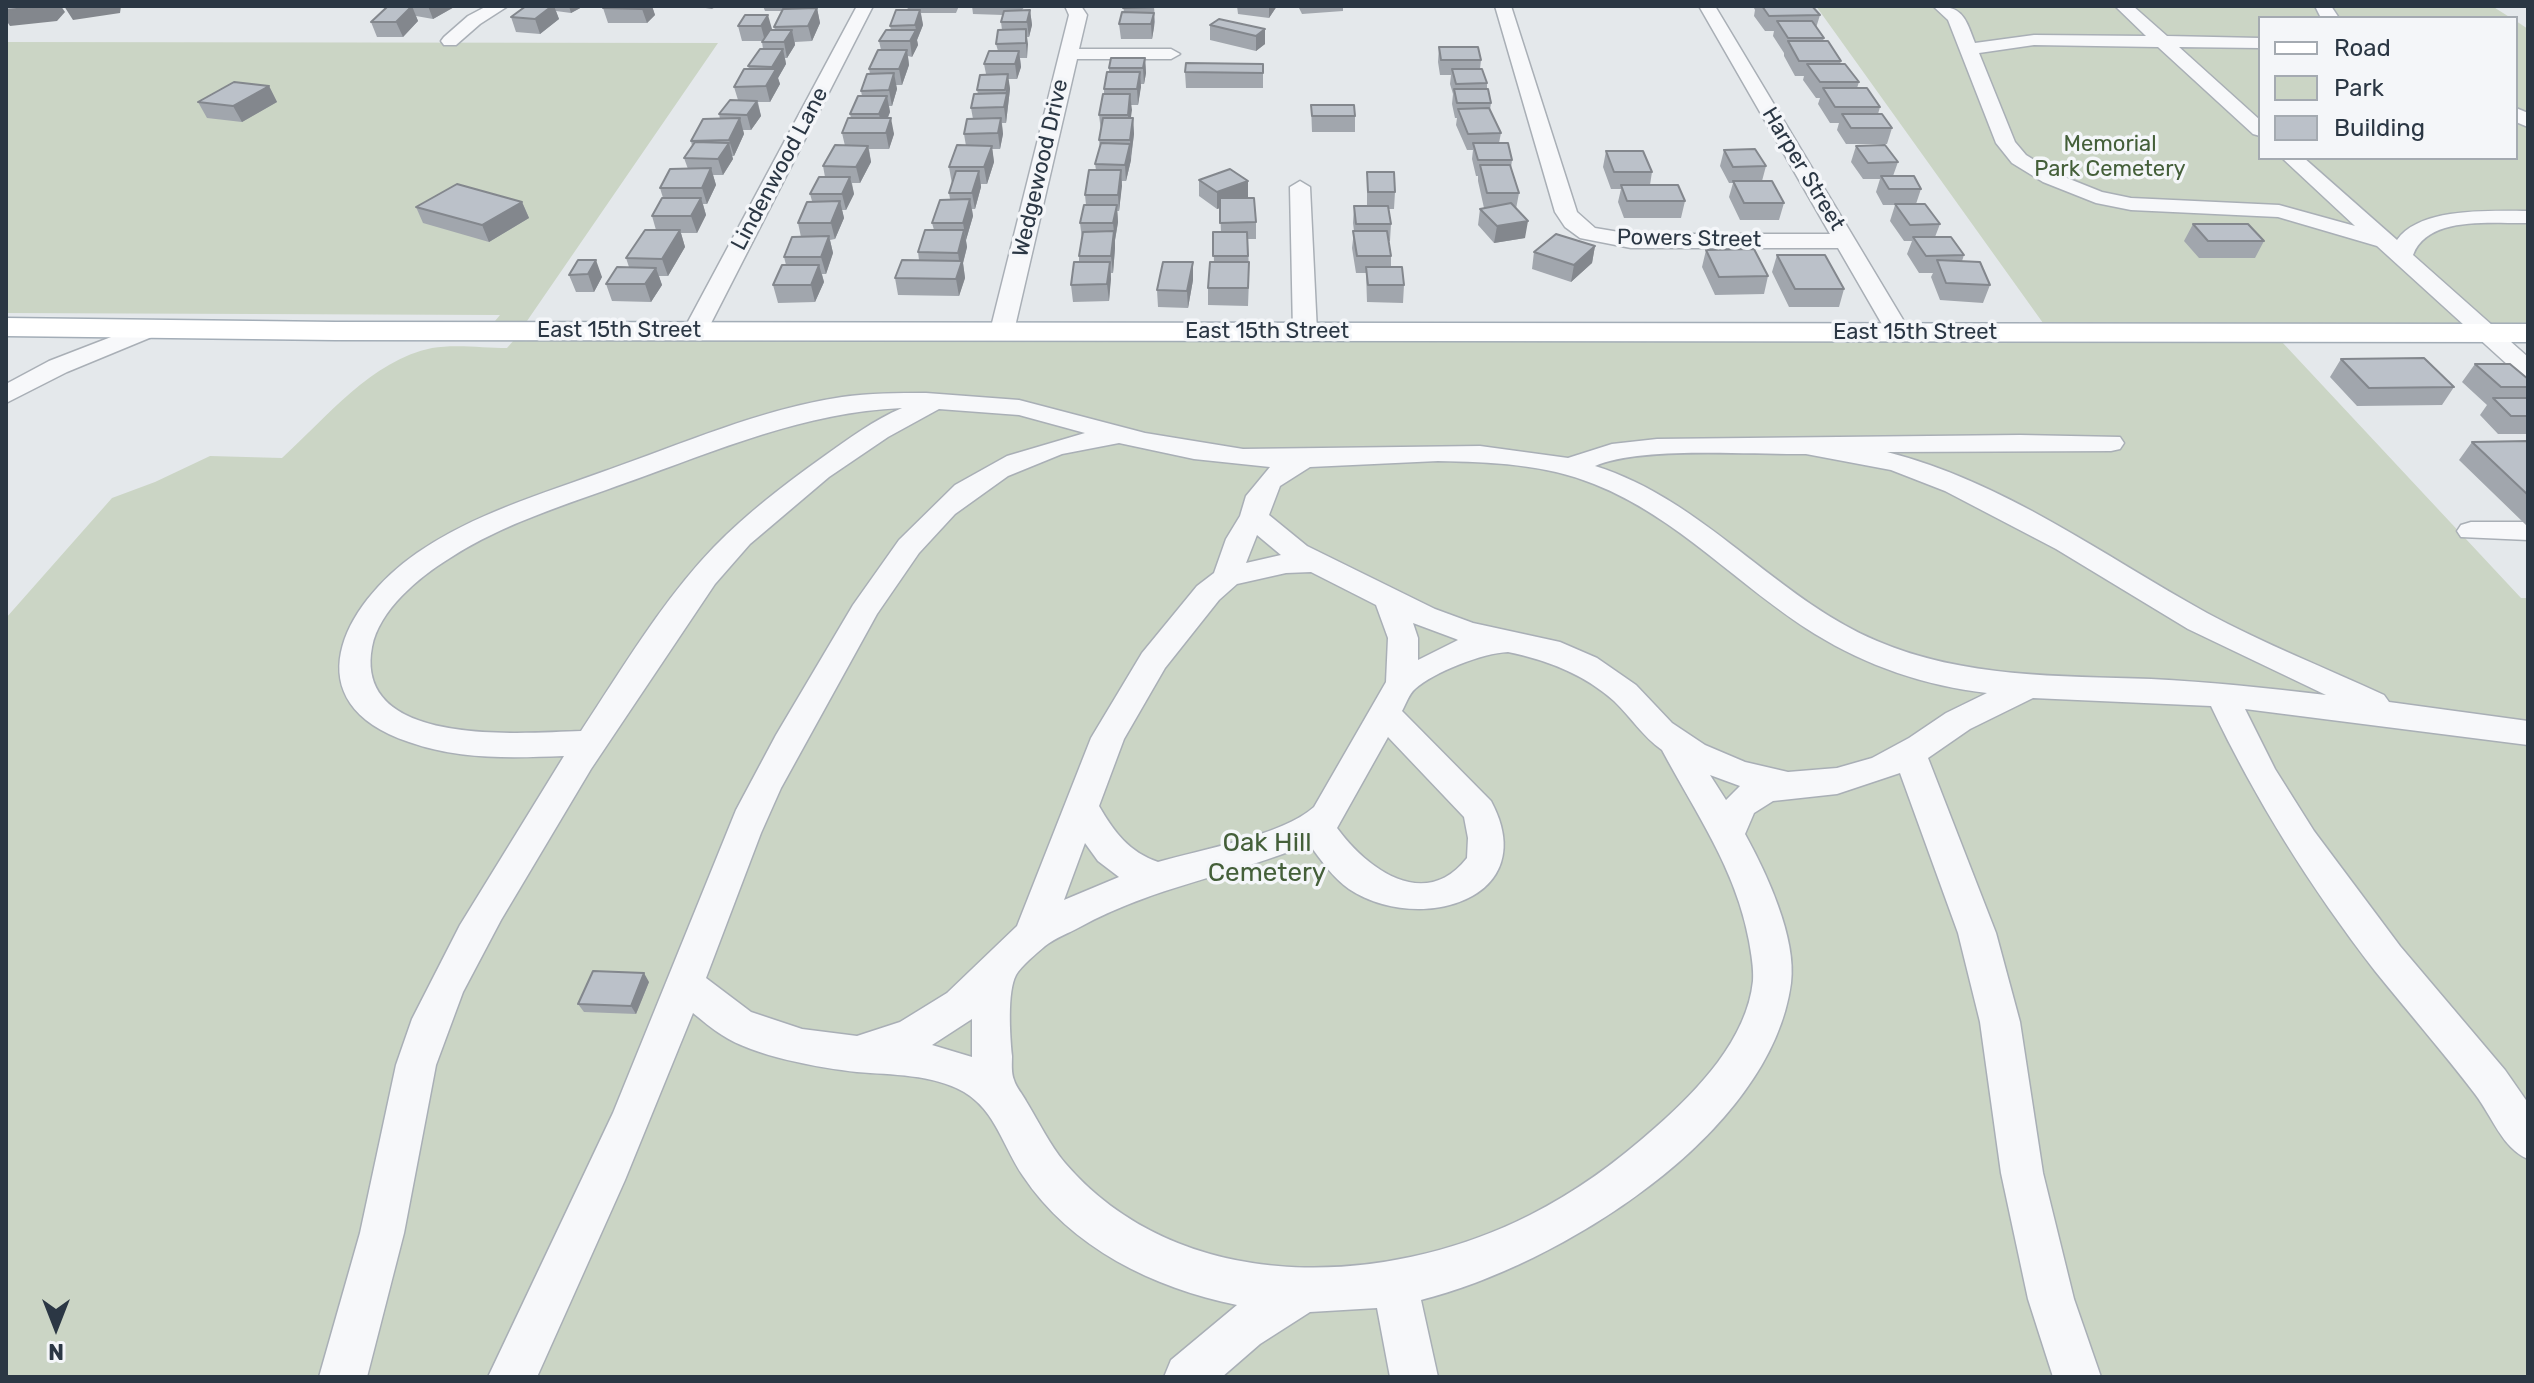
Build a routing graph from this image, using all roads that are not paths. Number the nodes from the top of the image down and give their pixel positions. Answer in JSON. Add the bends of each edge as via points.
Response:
{"nodes":[{"id":1,"x":500,"y":6,"type":"edge"},
{"id":2,"x":865,"y":6,"type":"edge"},
{"id":3,"x":1073,"y":6,"type":"edge"},
{"id":4,"x":1503,"y":6,"type":"edge"},
{"id":5,"x":1707,"y":6,"type":"edge"},
{"id":6,"x":2123,"y":6,"type":"edge"},
{"id":7,"x":1949,"y":12,"type":"edge"},
{"id":8,"x":2034,"y":40,"type":"junction"},
{"id":9,"x":450,"y":41,"type":"dead end"},
{"id":10,"x":2164,"y":43,"type":"junction"},
{"id":11,"x":2258,"y":43,"type":"edge"},
{"id":12,"x":1969,"y":50,"type":"junction"},
{"id":13,"x":1069,"y":54,"type":"junction"},
{"id":14,"x":1171,"y":54,"type":"dead end"},
{"id":15,"x":2258,"y":128,"type":"edge"},
{"id":16,"x":2294,"y":160,"type":"edge"},
{"id":17,"x":1300,"y":187,"type":"dead end"},
{"id":18,"x":2528,"y":217,"type":"edge"},
{"id":19,"x":1845,"y":241,"type":"junction"},
{"id":20,"x":2393,"y":249,"type":"junction"},
{"id":21,"x":6,"y":327,"type":"edge"},
{"id":22,"x":150,"y":329,"type":"junction"},
{"id":23,"x":695,"y":331,"type":"junction"},
{"id":24,"x":1002,"y":331,"type":"junction"},
{"id":25,"x":1305,"y":332,"type":"junction"},
{"id":26,"x":1899,"y":333,"type":"junction"},
{"id":27,"x":2485,"y":333,"type":"junction"},
{"id":28,"x":2528,"y":333,"type":"edge"},
{"id":29,"x":110,"y":348,"type":"junction"},
{"id":30,"x":2528,"y":370,"type":"edge"},
{"id":31,"x":6,"y":395,"type":"edge"},
{"id":32,"x":941,"y":403,"type":"junction"},
{"id":33,"x":6,"y":415,"type":"edge"},
{"id":34,"x":1129,"y":435,"type":"junction"},
{"id":35,"x":2111,"y":443,"type":"dead end"},
{"id":36,"x":1801,"y":445,"type":"junction"},
{"id":37,"x":1220,"y":455,"type":"junction"},
{"id":38,"x":1307,"y":457,"type":"junction"},
{"id":39,"x":1573,"y":466,"type":"junction"},
{"id":40,"x":1255,"y":508,"type":"junction"},
{"id":41,"x":2471,"y":531,"type":"dead end"},
{"id":42,"x":2528,"y":531,"type":"edge"},
{"id":43,"x":1319,"y":562,"type":"junction"},
{"id":44,"x":1227,"y":577,"type":"junction"},
{"id":45,"x":1389,"y":599,"type":"junction"},
{"id":46,"x":1509,"y":641,"type":"junction"},
{"id":47,"x":2025,"y":688,"type":"junction"},
{"id":48,"x":2222,"y":695,"type":"junction"},
{"id":49,"x":1393,"y":698,"type":"junction"},
{"id":50,"x":2401,"y":716,"type":"junction"},
{"id":51,"x":2528,"y":733,"type":"edge"},
{"id":52,"x":1673,"y":740,"type":"junction"},
{"id":53,"x":589,"y":743,"type":"junction"},
{"id":54,"x":1910,"y":754,"type":"junction"},
{"id":55,"x":1788,"y":785,"type":"junction"},
{"id":56,"x":1081,"y":805,"type":"junction"},
{"id":57,"x":1316,"y":826,"type":"junction"},
{"id":58,"x":1729,"y":831,"type":"junction"},
{"id":59,"x":1158,"y":877,"type":"junction"},
{"id":60,"x":1032,"y":935,"type":"junction"},
{"id":61,"x":999,"y":968,"type":"junction"},
{"id":62,"x":684,"y":984,"type":"junction"},
{"id":63,"x":857,"y":1054,"type":"junction"},
{"id":64,"x":994,"y":1089,"type":"junction"},
{"id":65,"x":2528,"y":1139,"type":"edge"},
{"id":66,"x":1394,"y":1280,"type":"junction"},
{"id":67,"x":1309,"y":1289,"type":"junction"},
{"id":68,"x":343,"y":1377,"type":"edge"},
{"id":69,"x":512,"y":1377,"type":"edge"},
{"id":70,"x":1188,"y":1377,"type":"edge"},
{"id":71,"x":1414,"y":1377,"type":"edge"},
{"id":72,"x":2077,"y":1377,"type":"edge"}],
"edges":[{"from":1,"to":9,"type":"street"},
{"from":2,"to":23,"type":"street","name":"Lindenwood Lane"},
{"from":3,"to":13,"type":"street","name":"Wedgewood Drive","via":[[1078,15]]},
{"from":4,"to":19,"type":"street","name":"Powers Street","via":[[1566,212],[1580,228],[1631,241]]},
{"from":5,"to":19,"type":"street","name":"Harper Street"},
{"from":6,"to":10,"type":"street"},
{"from":7,"to":8,"type":"street"},
{"from":7,"to":12,"type":"street"},
{"from":8,"to":10,"type":"street"},
{"from":8,"to":12,"type":"street"},
{"from":10,"to":11,"type":"street"},
{"from":10,"to":15,"type":"street"},
{"from":12,"to":20,"type":"street","via":[[2006,143],[2019,159],[2050,178],[2096,197],[2131,204],[2279,211]]},
{"from":13,"to":14,"type":"street"},
{"from":13,"to":24,"type":"street","name":"Wedgewood Drive"},
{"from":16,"to":20,"type":"street"},
{"from":17,"to":25,"type":"street"},
{"from":18,"to":20,"type":"street","via":[[2440,223]]},
{"from":19,"to":26,"type":"street","name":"Harper Street"},
{"from":20,"to":27,"type":"street"},
{"from":21,"to":22,"type":"main road","name":"East 15th Street"},
{"from":22,"to":23,"type":"main road","name":"East 15th Street"},
{"from":22,"to":29,"type":"street"},
{"from":23,"to":24,"type":"main road","name":"East 15th Street"},
{"from":24,"to":25,"type":"main road","name":"East 15th Street"},
{"from":25,"to":26,"type":"main road","name":"East 15th Street"},
{"from":26,"to":27,"type":"main road","name":"East 15th Street"},
{"from":27,"to":28,"type":"main road","name":"East 15th Street"},
{"from":27,"to":30,"type":"street"},
{"from":29,"to":31,"type":"street","via":[[47,371]]},
{"from":29,"to":33,"type":"street"},
{"from":32,"to":34,"type":"street","via":[[1029,409]]},
{"from":32,"to":53,"type":"street","via":[[897,420],[855,448],[724,553]]},
{"from":32,"to":53,"type":"street","via":[[839,405],[795,416],[544,503],[426,560],[377,607],[361,634],[349,671],[362,700],[398,726],[458,743]]},
{"from":34,"to":37,"type":"street"},
{"from":34,"to":62,"type":"street","via":[[1034,453],[964,491],[930,521],[858,621],[786,748],[744,831]]},
{"from":35,"to":36,"type":"street"},
{"from":36,"to":39,"type":"street","via":[[1616,451]]},
{"from":36,"to":50,"type":"street","via":[[1886,460],[1955,485],[2066,542],[2199,622]]},
{"from":37,"to":38,"type":"street"},
{"from":37,"to":40,"type":"street","via":[[1248,480]]},
{"from":38,"to":39,"type":"street","via":[[1489,453]]},
{"from":38,"to":40,"type":"street","via":[[1268,482]]},
{"from":39,"to":47,"type":"street","via":[[1615,482],[1693,527],[1826,627],[1864,649],[1963,680]]},
{"from":40,"to":43,"type":"street","via":[[1297,553]]},
{"from":40,"to":44,"type":"street"},
{"from":41,"to":42,"type":"street"},
{"from":43,"to":44,"type":"street","via":[[1286,563]]},
{"from":43,"to":45,"type":"street"},
{"from":44,"to":56,"type":"street","via":[[1153,661],[1108,738]]},
{"from":45,"to":46,"type":"street","via":[[1467,632]]},
{"from":45,"to":49,"type":"street","via":[[1403,638]]},
{"from":46,"to":49,"type":"street","via":[[1462,650]]},
{"from":46,"to":52,"type":"street","via":[[1586,666],[1625,693]]},
{"from":47,"to":48,"type":"street"},
{"from":47,"to":54,"type":"street","via":[[1958,721]]},
{"from":48,"to":50,"type":"street"},
{"from":48,"to":65,"type":"street","via":[[2261,775],[2302,841],[2387,957],[2491,1083]]},
{"from":49,"to":57,"type":"street"},
{"from":49,"to":57,"type":"street","via":[[1479,811],[1485,827],[1482,865],[1443,895],[1415,898],[1387,892],[1363,880]]},
{"from":50,"to":51,"type":"street"},
{"from":52,"to":55,"type":"street","via":[[1738,773]]},
{"from":52,"to":58,"type":"street"},
{"from":53,"to":68,"type":"street","via":[[442,996],[418,1063],[376,1267]]},
{"from":54,"to":55,"type":"street","via":[[1837,781]]},
{"from":54,"to":72,"type":"street","via":[[1977,933],[2000,1022],[2022,1173],[2051,1299]]},
{"from":55,"to":58,"type":"street","via":[[1761,789],[1743,799]]},
{"from":56,"to":59,"type":"street","via":[[1113,858]]},
{"from":56,"to":60,"type":"street"},
{"from":57,"to":59,"type":"street"},
{"from":58,"to":66,"type":"street","via":[[1766,929],[1772,981],[1762,1026],[1737,1070],[1686,1126],[1619,1184],[1546,1230],[1444,1272]]},
{"from":59,"to":60,"type":"street","via":[[1087,905]]},
{"from":60,"to":61,"type":"street"},
{"from":61,"to":63,"type":"street","via":[[961,1005],[912,1036]]},
{"from":61,"to":64,"type":"street","via":[[991,994]]},
{"from":62,"to":63,"type":"street","via":[[738,1025],[802,1047]]},
{"from":62,"to":69,"type":"street","via":[[633,1114]]},
{"from":63,"to":64,"type":"street","via":[[916,1058]]},
{"from":64,"to":67,"type":"street","via":[[1040,1165],[1093,1223],[1163,1263],[1255,1286]]},
{"from":66,"to":67,"type":"street","via":[[1338,1291]]},
{"from":66,"to":71,"type":"street"},
{"from":67,"to":70,"type":"street","via":[[1271,1306],[1227,1338]]}]}
